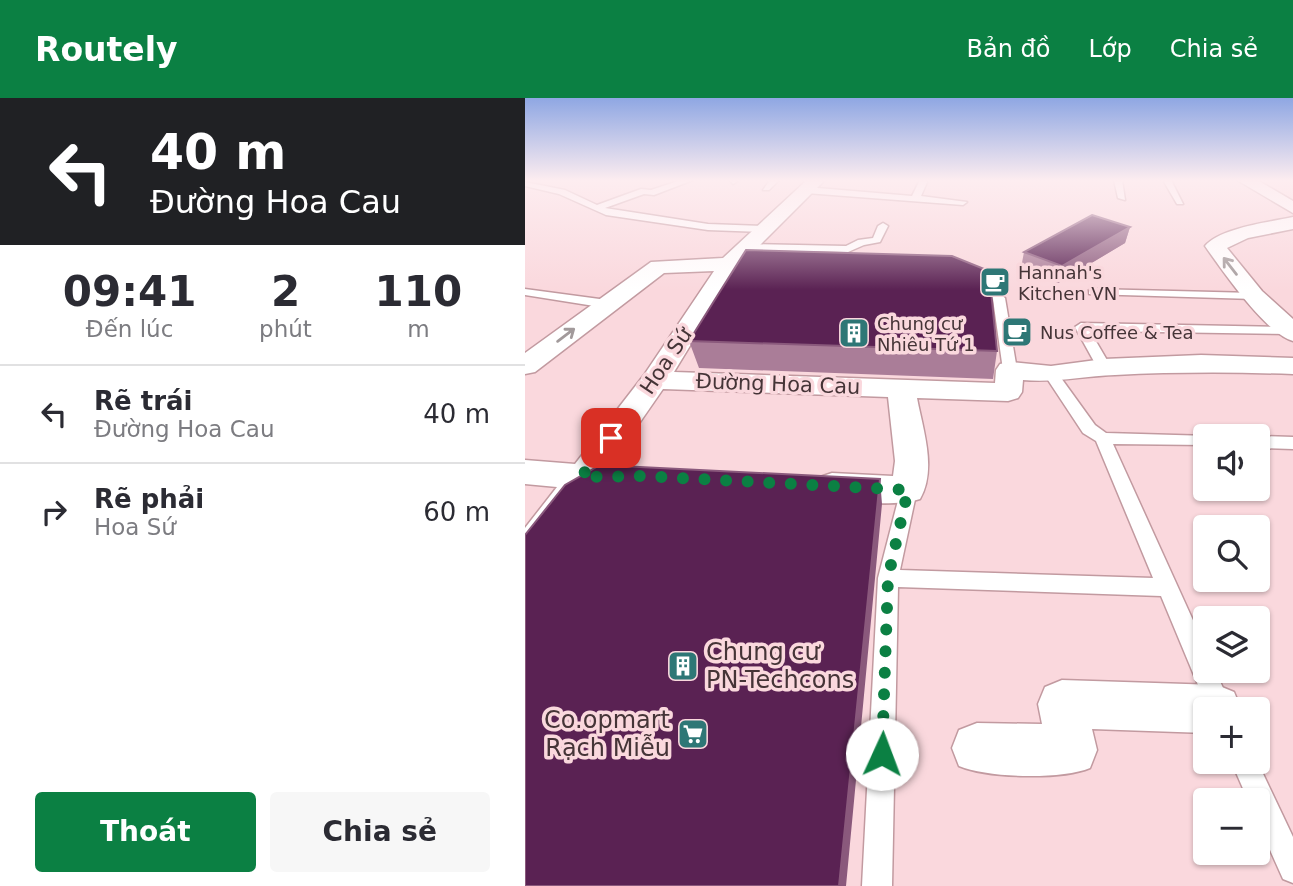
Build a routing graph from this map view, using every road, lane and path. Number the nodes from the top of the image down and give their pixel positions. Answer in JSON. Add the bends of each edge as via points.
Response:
{"nodes":[{"id":1,"x":636,"y":217,"type":"edge"},
{"id":2,"x":777,"y":217,"type":"edge"},
{"id":3,"x":1293,"y":223,"type":"edge"},
{"id":4,"x":883,"y":226,"type":"dead end"},
{"id":5,"x":763,"y":229,"type":"junction"},
{"id":6,"x":739,"y":259,"type":"junction"},
{"id":7,"x":956,"y":273,"type":"edge"},
{"id":8,"x":525,"y":292,"type":"edge"},
{"id":9,"x":1093,"y":292,"type":"dead end"},
{"id":10,"x":1254,"y":296,"type":"junction"},
{"id":11,"x":607,"y":304,"type":"junction"},
{"id":12,"x":1292,"y":332,"type":"edge"},
{"id":13,"x":525,"y":366,"type":"edge"},
{"id":14,"x":1293,"y":366,"type":"edge"},
{"id":15,"x":1104,"y":367,"type":"junction"},
{"id":16,"x":1010,"y":370,"type":"junction"},
{"id":17,"x":1051,"y":374,"type":"junction"},
{"id":18,"x":655,"y":380,"type":"junction"},
{"id":19,"x":901,"y":388,"type":"junction"},
{"id":20,"x":1103,"y":438,"type":"junction"},
{"id":21,"x":1193,"y":440,"type":"edge"},
{"id":22,"x":1270,"y":442,"type":"edge"},
{"id":23,"x":1293,"y":443,"type":"edge"},
{"id":24,"x":525,"y":471,"type":"edge"},
{"id":25,"x":581,"y":477,"type":"junction"},
{"id":26,"x":656,"y":477,"type":"edge"},
{"id":27,"x":802,"y":485,"type":"edge"},
{"id":28,"x":908,"y":490,"type":"junction"},
{"id":29,"x":525,"y":557,"type":"edge"},
{"id":30,"x":888,"y":578,"type":"junction"},
{"id":31,"x":1167,"y":587,"type":"junction"},
{"id":32,"x":1214,"y":697,"type":"edge"},
{"id":33,"x":1193,"y":708,"type":"edge"},
{"id":34,"x":977,"y":748,"type":"dead end"},
{"id":35,"x":1250,"y":774,"type":"edge"},
{"id":36,"x":1293,"y":869,"type":"edge"},
{"id":37,"x":877,"y":886,"type":"edge"}],
"edges":[{"from":1,"to":5,"type":"lane","via":[[695,226]]},
{"from":2,"to":5,"type":"street","name":"Hoa Sứ"},
{"from":10,"to":3,"type":"street","one_way":true,"via":[[1215,246],[1243,234]]},
{"from":4,"to":6,"type":"lane","via":[[877,240],[848,249]]},
{"from":5,"to":6,"type":"street","name":"Hoa Sứ"},
{"from":6,"to":11,"type":"street","via":[[659,267]]},
{"from":6,"to":18,"type":"street","name":"Hoa Sứ"},
{"from":7,"to":16,"type":"lane","via":[[969,274],[999,298]]},
{"from":8,"to":11,"type":"lane"},
{"from":9,"to":10,"type":"lane"},
{"from":10,"to":12,"type":"street"},
{"from":13,"to":11,"type":"street","one_way":true},
{"from":12,"to":15,"type":"lane","via":[[1081,327]]},
{"from":14,"to":15,"type":"street"},
{"from":15,"to":17,"type":"street"},
{"from":16,"to":17,"type":"street"},
{"from":16,"to":19,"type":"street","name":"Đường Hoa Cau","via":[[1009,392]]},
{"from":17,"to":20,"type":"lane","via":[[1089,429]]},
{"from":18,"to":19,"type":"street","name":"Đường Hoa Cau"},
{"from":18,"to":25,"type":"street","name":"Hoa Sứ"},
{"from":19,"to":28,"type":"street","via":[[912,461]]},
{"from":20,"to":21,"type":"lane"},
{"from":20,"to":31,"type":"lane"},
{"from":22,"to":23,"type":"lane"},
{"from":24,"to":25,"type":"street"},
{"from":25,"to":26,"type":"street"},
{"from":25,"to":29,"type":"street","name":"Hoa Sứ"},
{"from":27,"to":28,"type":"street"},
{"from":28,"to":30,"type":"lane"},
{"from":30,"to":31,"type":"lane"},
{"from":30,"to":37,"type":"lane"},
{"from":31,"to":32,"type":"lane"},
{"from":33,"to":34,"type":"street","via":[[1062,704],[1072,750]]},
{"from":35,"to":36,"type":"lane"}]}
